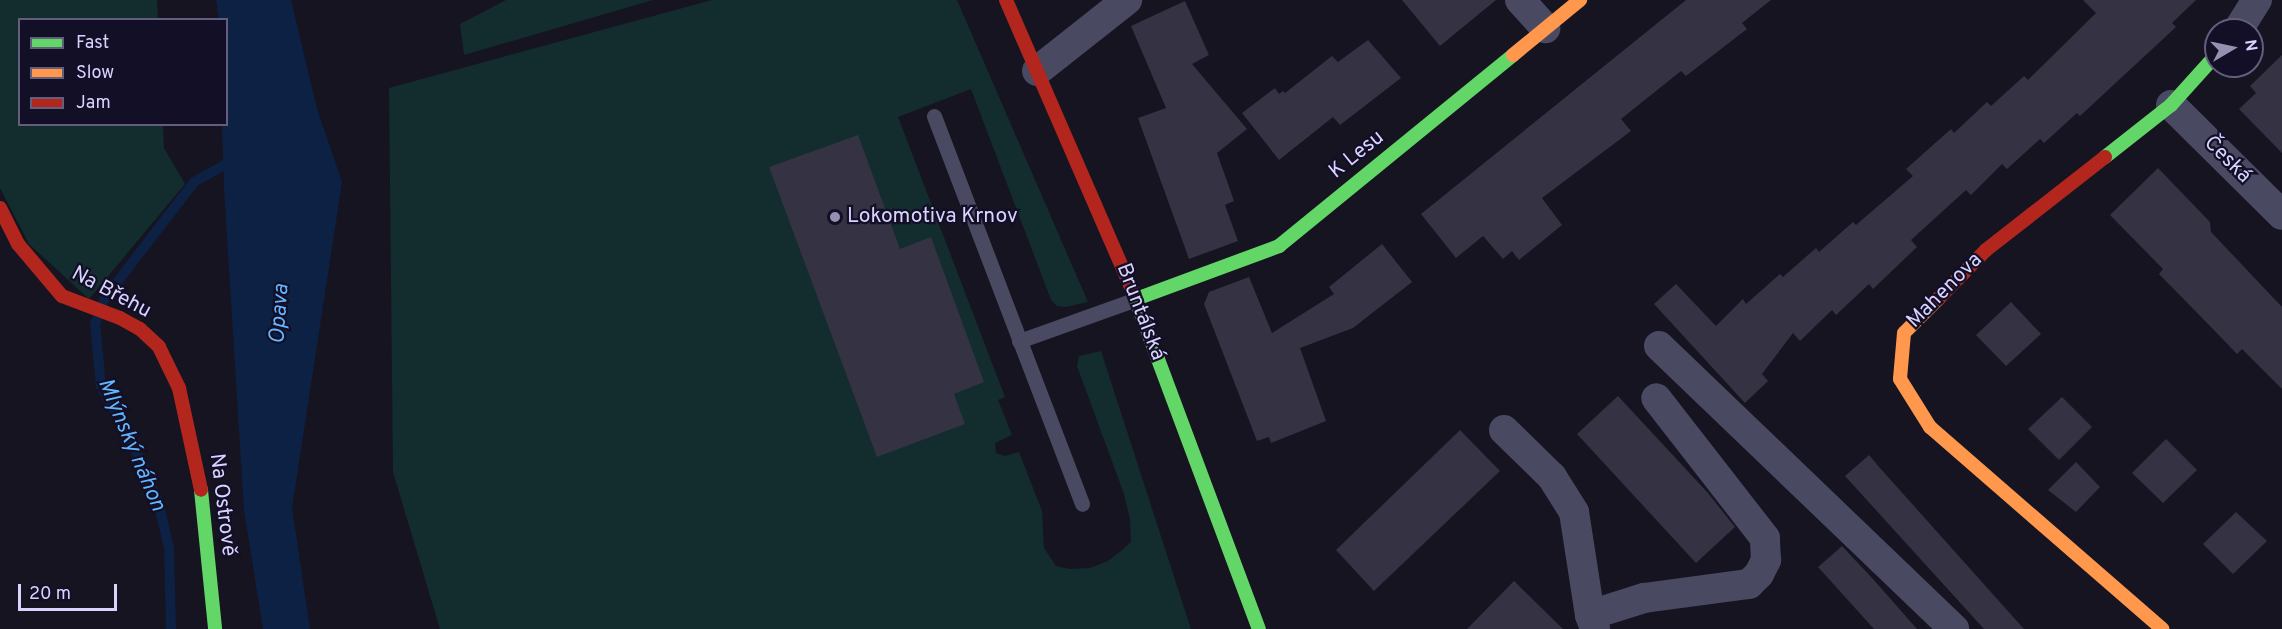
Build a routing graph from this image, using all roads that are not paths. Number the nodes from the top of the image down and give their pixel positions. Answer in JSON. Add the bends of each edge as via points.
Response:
{"nodes":[{"id":1,"x":1006,"y":0,"type":"edge"},
{"id":2,"x":1127,"y":0,"type":"edge"},
{"id":3,"x":1520,"y":0,"type":"edge"},
{"id":4,"x":1580,"y":0,"type":"edge"},
{"id":5,"x":2257,"y":0,"type":"edge"},
{"id":6,"x":2246,"y":18,"type":"edge"},
{"id":7,"x":1545,"y":28,"type":"junction"},
{"id":8,"x":2204,"y":68,"type":"edge"},
{"id":9,"x":1037,"y":72,"type":"junction"},
{"id":10,"x":2171,"y":105,"type":"junction"},
{"id":11,"x":934,"y":116,"type":"dead end"},
{"id":12,"x":0,"y":208,"type":"edge"},
{"id":13,"x":2282,"y":215,"type":"edge"},
{"id":14,"x":1136,"y":299,"type":"junction"},
{"id":15,"x":1019,"y":341,"type":"junction"},
{"id":16,"x":1659,"y":346,"type":"dead end"},
{"id":17,"x":179,"y":388,"type":"joint"},
{"id":18,"x":1656,"y":398,"type":"dead end"},
{"id":19,"x":1504,"y":430,"type":"dead end"},
{"id":20,"x":1082,"y":504,"type":"dead end"},
{"id":21,"x":1593,"y":622,"type":"edge"},
{"id":22,"x":215,"y":629,"type":"edge"},
{"id":23,"x":1259,"y":629,"type":"edge"},
{"id":24,"x":1954,"y":629,"type":"edge"},
{"id":25,"x":2162,"y":629,"type":"edge"}],
"edges":[{"from":1,"to":9,"type":"street","name":"Bruntálská"},
{"from":2,"to":9,"type":"street"},
{"from":3,"to":7,"type":"street"},
{"from":4,"to":7,"type":"street","name":"K Lesu"},
{"from":5,"to":6,"type":"street"},
{"from":7,"to":14,"type":"street","name":"K Lesu","via":[[1279,246]]},
{"from":8,"to":10,"type":"street","name":"Mahenova"},
{"from":9,"to":14,"type":"street","name":"Bruntálská"},
{"from":10,"to":13,"type":"street","name":"Česká"},
{"from":10,"to":25,"type":"street","name":"Mahenova","via":[[1986,250],[1937,299],[1904,333],[1900,379],[1930,427]]},
{"from":11,"to":15,"type":"lane"},
{"from":12,"to":17,"type":"street","name":"Na Břehu","via":[[18,244],[62,296],[140,329],[159,347]]},
{"from":14,"to":15,"type":"lane"},
{"from":14,"to":23,"type":"street","name":"Bruntálská"},
{"from":15,"to":20,"type":"lane"},
{"from":16,"to":24,"type":"street"},
{"from":17,"to":22,"type":"street","name":"Na Ostrově","via":[[199,472]]},
{"from":18,"to":21,"type":"street","via":[[1765,538],[1766,560],[1760,574],[1749,584],[1644,598]]},
{"from":19,"to":21,"type":"street","via":[[1552,477],[1574,512]]}]}
